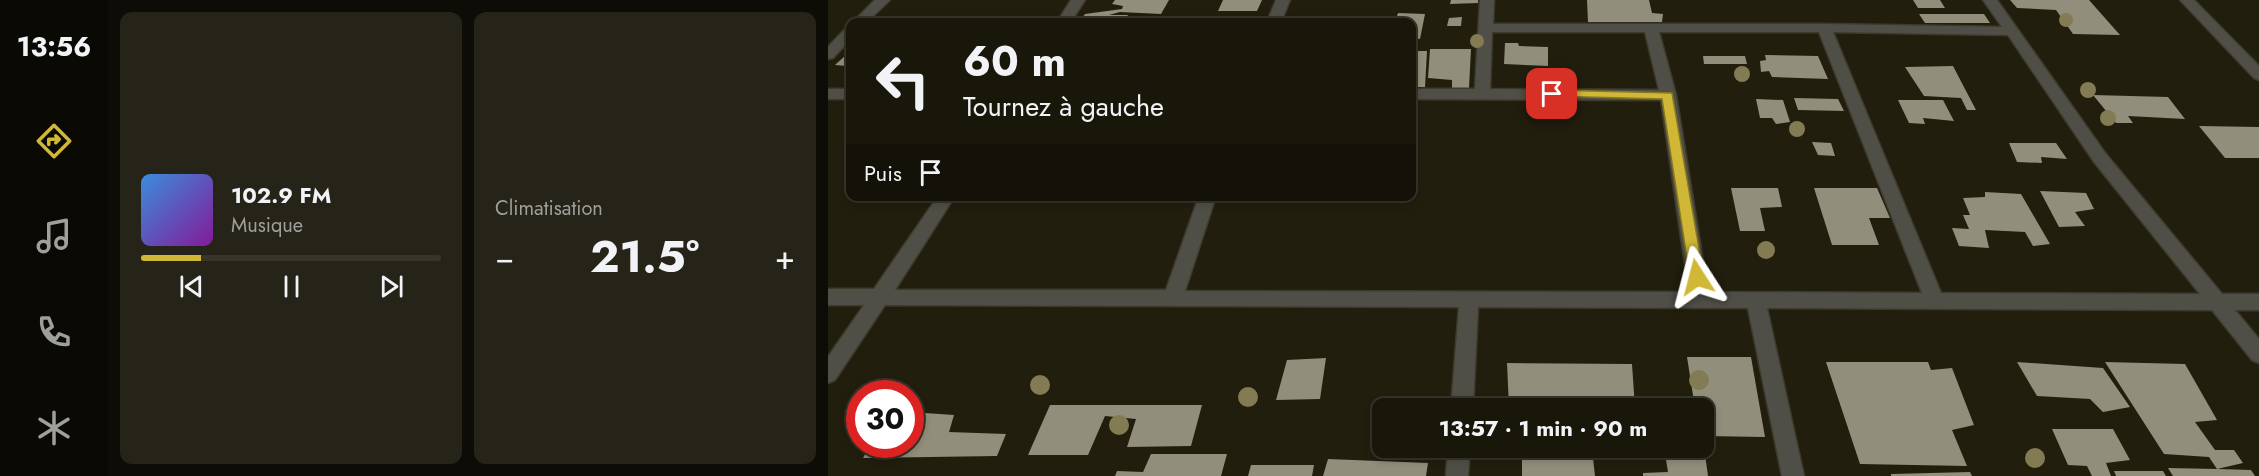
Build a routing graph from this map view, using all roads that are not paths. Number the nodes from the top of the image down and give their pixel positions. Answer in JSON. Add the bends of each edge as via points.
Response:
{"nodes":[{"id":1,"x":882,"y":0,"type":"edge"},
{"id":2,"x":1078,"y":0,"type":"edge"},
{"id":3,"x":1282,"y":0,"type":"edge"},
{"id":4,"x":1487,"y":0,"type":"edge"},
{"id":5,"x":1990,"y":0,"type":"edge"},
{"id":6,"x":2187,"y":0,"type":"edge"},
{"id":7,"x":864,"y":18,"type":"edge"},
{"id":8,"x":1067,"y":18,"type":"edge"},
{"id":9,"x":1275,"y":18,"type":"edge"},
{"id":10,"x":1484,"y":28,"type":"junction"},
{"id":11,"x":1824,"y":28,"type":"junction"},
{"id":12,"x":1651,"y":29,"type":"junction"},
{"id":13,"x":2012,"y":31,"type":"junction"},
{"id":14,"x":846,"y":36,"type":"edge"},
{"id":15,"x":828,"y":55,"type":"edge"},
{"id":16,"x":2258,"y":72,"type":"edge"},
{"id":17,"x":1482,"y":93,"type":"junction"},
{"id":18,"x":828,"y":94,"type":"edge"},
{"id":19,"x":846,"y":94,"type":"edge"},
{"id":20,"x":1416,"y":94,"type":"edge"},
{"id":21,"x":1668,"y":95,"type":"junction"},
{"id":22,"x":944,"y":201,"type":"edge"},
{"id":23,"x":1206,"y":201,"type":"edge"},
{"id":24,"x":828,"y":297,"type":"edge"},
{"id":25,"x":878,"y":297,"type":"junction"},
{"id":26,"x":1173,"y":298,"type":"junction"},
{"id":27,"x":1469,"y":299,"type":"junction"},
{"id":28,"x":1700,"y":300,"type":"junction"},
{"id":29,"x":1756,"y":300,"type":"junction"},
{"id":30,"x":1935,"y":301,"type":"junction"},
{"id":31,"x":2219,"y":302,"type":"junction"},
{"id":32,"x":2259,"y":302,"type":"edge"},
{"id":33,"x":2259,"y":354,"type":"edge"},
{"id":34,"x":828,"y":374,"type":"edge"},
{"id":35,"x":1463,"y":398,"type":"edge"},
{"id":36,"x":1458,"y":458,"type":"edge"},
{"id":37,"x":1457,"y":476,"type":"edge"},
{"id":38,"x":1793,"y":476,"type":"edge"}],
"edges":[{"from":1,"to":7,"type":"street"},
{"from":2,"to":8,"type":"street"},
{"from":3,"to":9,"type":"street"},
{"from":4,"to":10,"type":"street"},
{"from":5,"to":13,"type":"street"},
{"from":6,"to":16,"type":"street"},
{"from":10,"to":12,"type":"street"},
{"from":10,"to":17,"type":"street"},
{"from":11,"to":12,"type":"street"},
{"from":11,"to":13,"type":"street"},
{"from":11,"to":30,"type":"street"},
{"from":12,"to":21,"type":"street"},
{"from":13,"to":31,"type":"street","via":[[2107,167]]},
{"from":14,"to":15,"type":"street"},
{"from":17,"to":20,"type":"street"},
{"from":17,"to":21,"type":"street"},
{"from":18,"to":19,"type":"street"},
{"from":21,"to":28,"type":"street"},
{"from":22,"to":25,"type":"street"},
{"from":23,"to":26,"type":"street"},
{"from":24,"to":25,"type":"street"},
{"from":25,"to":26,"type":"street"},
{"from":25,"to":34,"type":"street"},
{"from":26,"to":27,"type":"street"},
{"from":27,"to":28,"type":"street"},
{"from":27,"to":35,"type":"street"},
{"from":28,"to":29,"type":"street"},
{"from":29,"to":30,"type":"street"},
{"from":29,"to":38,"type":"street"},
{"from":30,"to":31,"type":"street"},
{"from":31,"to":32,"type":"street"},
{"from":31,"to":33,"type":"street"},
{"from":36,"to":37,"type":"street"}]}
